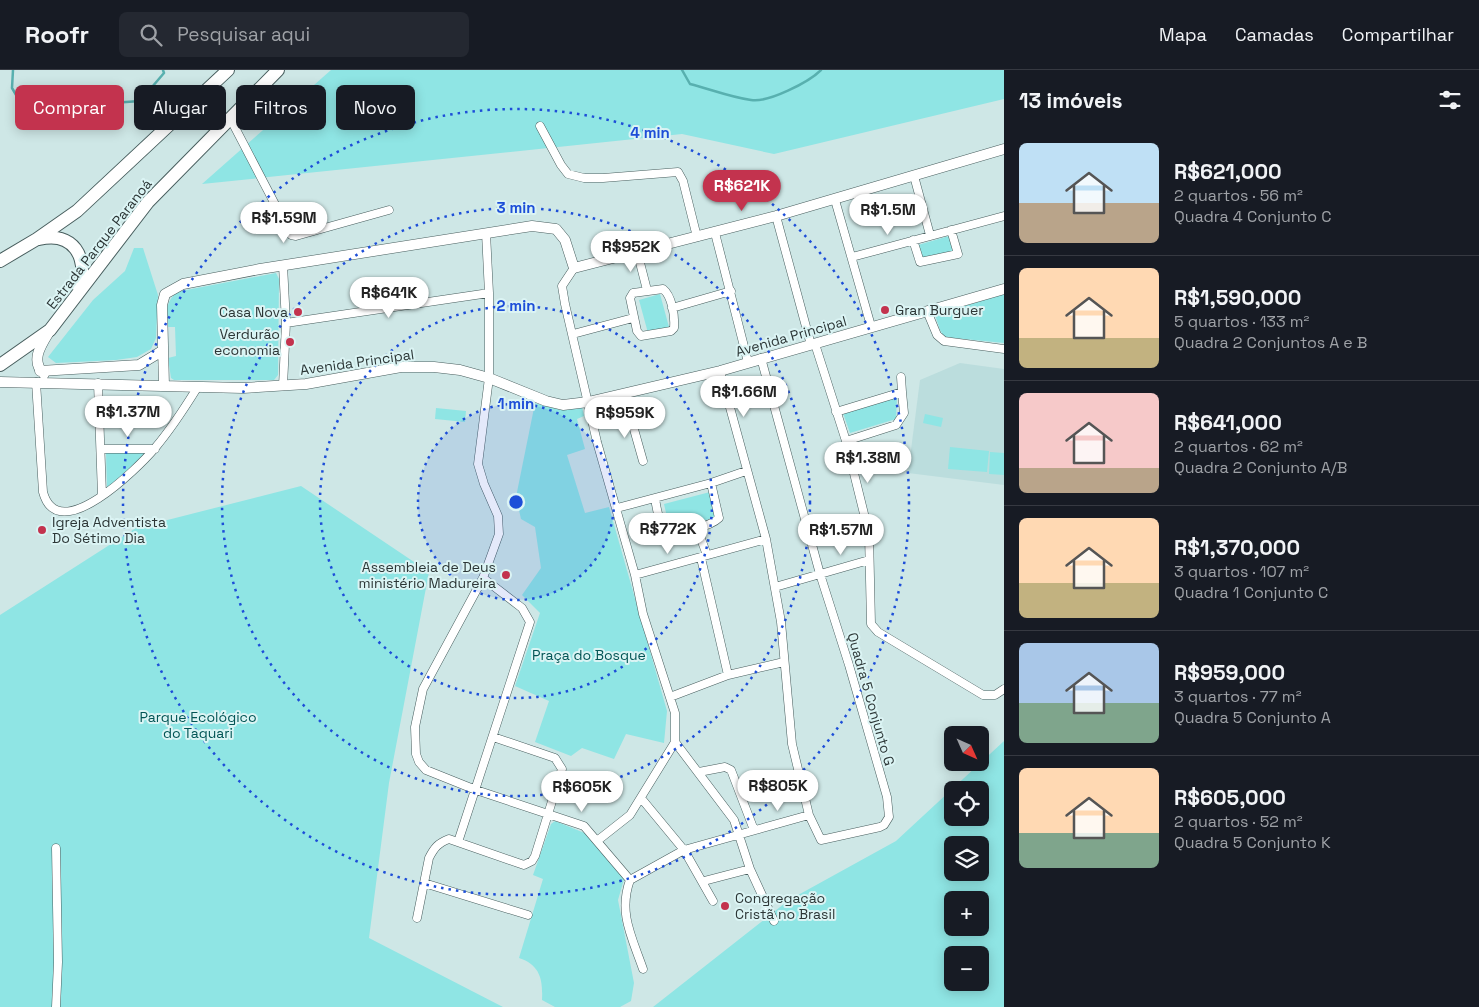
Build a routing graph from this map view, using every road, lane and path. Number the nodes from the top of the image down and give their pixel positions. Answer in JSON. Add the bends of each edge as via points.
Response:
{"nodes":[{"id":1,"x":228,"y":70,"type":"edge"},
{"id":2,"x":278,"y":70,"type":"edge"},
{"id":3,"x":230,"y":118,"type":"junction"},
{"id":4,"x":540,"y":126,"type":"dead end"},
{"id":5,"x":1004,"y":149,"type":"edge"},
{"id":6,"x":914,"y":176,"type":"junction"},
{"id":7,"x":835,"y":200,"type":"junction"},
{"id":8,"x":389,"y":210,"type":"dead end"},
{"id":9,"x":776,"y":216,"type":"junction"},
{"id":10,"x":1004,"y":216,"type":"edge"},
{"id":11,"x":951,"y":230,"type":"junction"},
{"id":12,"x":714,"y":233,"type":"junction"},
{"id":13,"x":486,"y":234,"type":"junction"},
{"id":14,"x":930,"y":235,"type":"junction"},
{"id":15,"x":697,"y":237,"type":"junction"},
{"id":16,"x":37,"y":239,"type":"junction"},
{"id":17,"x":913,"y":240,"type":"junction"},
{"id":18,"x":637,"y":251,"type":"junction"},
{"id":19,"x":852,"y":257,"type":"junction"},
{"id":20,"x":0,"y":261,"type":"edge"},
{"id":21,"x":283,"y":265,"type":"junction"},
{"id":22,"x":574,"y":268,"type":"junction"},
{"id":23,"x":1004,"y":289,"type":"edge"},
{"id":24,"x":647,"y":290,"type":"junction"},
{"id":25,"x":731,"y":291,"type":"junction"},
{"id":26,"x":489,"y":293,"type":"junction"},
{"id":27,"x":77,"y":295,"type":"junction"},
{"id":28,"x":672,"y":308,"type":"junction"},
{"id":29,"x":927,"y":311,"type":"junction"},
{"id":30,"x":633,"y":318,"type":"junction"},
{"id":31,"x":286,"y":323,"type":"junction"},
{"id":32,"x":871,"y":326,"type":"junction"},
{"id":33,"x":50,"y":330,"type":"junction"},
{"id":34,"x":573,"y":334,"type":"junction"},
{"id":35,"x":813,"y":344,"type":"junction"},
{"id":36,"x":1004,"y":349,"type":"edge"},
{"id":37,"x":162,"y":351,"type":"junction"},
{"id":38,"x":760,"y":358,"type":"junction"},
{"id":39,"x":748,"y":362,"type":"junction"},
{"id":40,"x":0,"y":365,"type":"edge"},
{"id":41,"x":40,"y":371,"type":"junction"},
{"id":42,"x":720,"y":371,"type":"junction"},
{"id":43,"x":900,"y":377,"type":"dead end"},
{"id":44,"x":489,"y":378,"type":"junction"},
{"id":45,"x":0,"y":382,"type":"edge"},
{"id":46,"x":36,"y":382,"type":"junction"},
{"id":47,"x":52,"y":382,"type":"junction"},
{"id":48,"x":98,"y":383,"type":"junction"},
{"id":49,"x":164,"y":386,"type":"junction"},
{"id":50,"x":283,"y":386,"type":"junction"},
{"id":51,"x":196,"y":388,"type":"junction"},
{"id":52,"x":902,"y":392,"type":"junction"},
{"id":53,"x":624,"y":394,"type":"junction"},
{"id":54,"x":588,"y":402,"type":"junction"},
{"id":55,"x":836,"y":412,"type":"junction"},
{"id":56,"x":846,"y":441,"type":"junction"},
{"id":57,"x":101,"y":449,"type":"junction"},
{"id":58,"x":155,"y":449,"type":"junction"},
{"id":59,"x":643,"y":461,"type":"dead end"},
{"id":60,"x":746,"y":471,"type":"junction"},
{"id":61,"x":711,"y":483,"type":"junction"},
{"id":62,"x":102,"y":495,"type":"junction"},
{"id":63,"x":655,"y":499,"type":"junction"},
{"id":64,"x":617,"y":508,"type":"junction"},
{"id":65,"x":698,"y":528,"type":"junction"},
{"id":66,"x":766,"y":538,"type":"junction"},
{"id":67,"x":704,"y":556,"type":"junction"},
{"id":68,"x":869,"y":560,"type":"junction"},
{"id":69,"x":820,"y":574,"type":"junction"},
{"id":70,"x":635,"y":575,"type":"junction"},
{"id":71,"x":483,"y":578,"type":"junction"},
{"id":72,"x":775,"y":587,"type":"junction"},
{"id":73,"x":784,"y":662,"type":"junction"},
{"id":74,"x":728,"y":675,"type":"junction"},
{"id":75,"x":1004,"y":689,"type":"edge"},
{"id":76,"x":670,"y":697,"type":"junction"},
{"id":77,"x":493,"y":737,"type":"junction"},
{"id":78,"x":675,"y":742,"type":"junction"},
{"id":79,"x":699,"y":772,"type":"junction"},
{"id":80,"x":476,"y":790,"type":"junction"},
{"id":81,"x":641,"y":798,"type":"junction"},
{"id":82,"x":548,"y":813,"type":"junction"},
{"id":83,"x":809,"y":815,"type":"junction"},
{"id":84,"x":754,"y":830,"type":"junction"},
{"id":85,"x":740,"y":834,"type":"junction"},
{"id":86,"x":597,"y":841,"type":"junction"},
{"id":87,"x":458,"y":842,"type":"junction"},
{"id":88,"x":56,"y":848,"type":"dead end"},
{"id":89,"x":684,"y":850,"type":"junction"},
{"id":90,"x":750,"y":869,"type":"junction"},
{"id":91,"x":630,"y":880,"type":"junction"},
{"id":92,"x":704,"y":881,"type":"junction"},
{"id":93,"x":424,"y":883,"type":"junction"},
{"id":94,"x":713,"y":901,"type":"dead end"},
{"id":95,"x":528,"y":916,"type":"dead end"},
{"id":96,"x":417,"y":918,"type":"dead end"},
{"id":97,"x":774,"y":921,"type":"dead end"},
{"id":98,"x":642,"y":969,"type":"dead end"},
{"id":99,"x":56,"y":1007,"type":"edge"}],
"edges":[{"from":1,"to":16,"type":"main road","name":"Estrada Parque Paranoá","via":[[76,211]]},
{"from":2,"to":3,"type":"main road","name":"Estrada Parque Paranoá"},
{"from":3,"to":8,"type":"street","via":[[291,235],[349,223]]},
{"from":3,"to":27,"type":"main road","name":"Estrada Parque Paranoá","via":[[148,202]]},
{"from":4,"to":15,"type":"street","via":[[568,174],[603,178],[678,172],[684,180]]},
{"from":5,"to":6,"type":"street"},
{"from":6,"to":7,"type":"street"},
{"from":6,"to":14,"type":"street"},
{"from":7,"to":9,"type":"street"},
{"from":7,"to":19,"type":"street"},
{"from":9,"to":12,"type":"street"},
{"from":9,"to":35,"type":"street"},
{"from":10,"to":11,"type":"street"},
{"from":11,"to":14,"type":"street"},
{"from":11,"to":17,"type":"street","via":[[958,254],[920,262]]},
{"from":12,"to":15,"type":"street"},
{"from":12,"to":25,"type":"street"},
{"from":13,"to":21,"type":"street"},
{"from":13,"to":22,"type":"street","via":[[532,226],[556,229],[565,240]]},
{"from":13,"to":26,"type":"street"},
{"from":14,"to":17,"type":"street"},
{"from":15,"to":18,"type":"street"},
{"from":16,"to":20,"type":"main road","name":"Estrada Parque Paranoá"},
{"from":16,"to":27,"type":"main road","via":[[54,237],[71,244],[78,251],[83,270]]},
{"from":17,"to":19,"type":"street"},
{"from":18,"to":22,"type":"street"},
{"from":18,"to":24,"type":"street"},
{"from":19,"to":32,"type":"street"},
{"from":21,"to":31,"type":"street"},
{"from":21,"to":37,"type":"street","via":[[171,289],[162,305]]},
{"from":22,"to":34,"type":"street","via":[[562,286]]},
{"from":23,"to":29,"type":"street","name":"Avenida Principal"},
{"from":24,"to":28,"type":"street","via":[[665,290]]},
{"from":24,"to":30,"type":"street","via":[[633,293],[630,298]]},
{"from":25,"to":28,"type":"street"},
{"from":25,"to":39,"type":"street"},
{"from":26,"to":31,"type":"street"},
{"from":26,"to":44,"type":"street"},
{"from":27,"to":33,"type":"main road","name":"Estrada Parque Paranoá"},
{"from":28,"to":30,"type":"street","via":[[673,330],[641,336],[636,331]]},
{"from":29,"to":32,"type":"street","name":"Avenida Principal"},
{"from":29,"to":36,"type":"street","via":[[937,335],[944,340]]},
{"from":30,"to":34,"type":"street"},
{"from":31,"to":50,"type":"street"},
{"from":32,"to":35,"type":"street","name":"Avenida Principal"},
{"from":33,"to":40,"type":"main road","name":"Estrada Parque Paranoá"},
{"from":33,"to":41,"type":"street","via":[[39,348],[37,362]]},
{"from":34,"to":54,"type":"street"},
{"from":35,"to":38,"type":"street","name":"Avenida Principal"},
{"from":35,"to":55,"type":"street"},
{"from":37,"to":41,"type":"street","via":[[139,365]]},
{"from":37,"to":49,"type":"street"},
{"from":38,"to":39,"type":"street","name":"Avenida Principal"},
{"from":38,"to":69,"type":"street","name":"Quadra 5 Conjunto G"},
{"from":39,"to":42,"type":"street","name":"Avenida Principal"},
{"from":41,"to":47,"type":"street"},
{"from":42,"to":53,"type":"street","name":"Avenida Principal"},
{"from":42,"to":60,"type":"street"},
{"from":43,"to":52,"type":"street"},
{"from":44,"to":50,"type":"street","name":"Avenida Principal","via":[[448,368],[409,367]]},
{"from":44,"to":54,"type":"street","name":"Avenida Principal","via":[[554,403]]},
{"from":44,"to":71,"type":"street","via":[[478,464],[498,516],[499,534]]},
{"from":45,"to":46,"type":"street","name":"Avenida Principal"},
{"from":46,"to":47,"type":"street","name":"Avenida Principal"},
{"from":46,"to":62,"type":"street","via":[[43,492],[47,502],[56,510],[72,512]]},
{"from":47,"to":48,"type":"street","name":"Avenida Principal"},
{"from":48,"to":49,"type":"street","name":"Avenida Principal"},
{"from":48,"to":57,"type":"street"},
{"from":49,"to":51,"type":"street","name":"Avenida Principal"},
{"from":50,"to":51,"type":"street","name":"Avenida Principal"},
{"from":51,"to":58,"type":"street","via":[[178,420]]},
{"from":52,"to":55,"type":"street"},
{"from":52,"to":56,"type":"street","via":[[904,413],[896,425]]},
{"from":53,"to":54,"type":"street","name":"Avenida Principal"},
{"from":53,"to":59,"type":"street"},
{"from":54,"to":64,"type":"street"},
{"from":55,"to":56,"type":"street"},
{"from":56,"to":68,"type":"street","via":[[869,534]]},
{"from":57,"to":58,"type":"street"},
{"from":57,"to":62,"type":"street"},
{"from":58,"to":62,"type":"street"},
{"from":60,"to":61,"type":"street"},
{"from":60,"to":66,"type":"street"},
{"from":61,"to":63,"type":"street"},
{"from":61,"to":65,"type":"street","via":[[718,518]]},
{"from":63,"to":64,"type":"street"},
{"from":63,"to":65,"type":"street","via":[[667,530],[675,532]]},
{"from":64,"to":70,"type":"street"},
{"from":65,"to":67,"type":"street"},
{"from":66,"to":67,"type":"street"},
{"from":66,"to":72,"type":"street"},
{"from":67,"to":70,"type":"street"},
{"from":67,"to":74,"type":"street"},
{"from":68,"to":69,"type":"street"},
{"from":68,"to":75,"type":"street","via":[[870,615],[874,628],[983,695],[996,695]]},
{"from":69,"to":72,"type":"street"},
{"from":69,"to":83,"type":"street","name":"Quadra 5 Conjunto G","via":[[890,809],[889,818],[880,827],[827,839],[819,838]]},
{"from":70,"to":76,"type":"street","via":[[652,646]]},
{"from":71,"to":77,"type":"street","via":[[522,608],[530,622]]},
{"from":71,"to":80,"type":"street","via":[[422,689],[414,738],[419,762],[426,770]]},
{"from":72,"to":73,"type":"street"},
{"from":73,"to":74,"type":"street"},
{"from":73,"to":83,"type":"street","via":[[792,744]]},
{"from":74,"to":76,"type":"street"},
{"from":76,"to":78,"type":"street","via":[[675,713]]},
{"from":77,"to":80,"type":"street"},
{"from":77,"to":82,"type":"street","via":[[555,758],[561,764]]},
{"from":78,"to":79,"type":"street"},
{"from":78,"to":81,"type":"street"},
{"from":79,"to":84,"type":"street","via":[[729,767]]},
{"from":79,"to":85,"type":"street","via":[[727,809]]},
{"from":80,"to":82,"type":"street"},
{"from":80,"to":87,"type":"street"},
{"from":81,"to":86,"type":"street","via":[[623,822]]},
{"from":81,"to":89,"type":"street"},
{"from":82,"to":86,"type":"street","via":[[584,826]]},
{"from":82,"to":87,"type":"street","via":[[535,856],[527,864],[517,864]]},
{"from":83,"to":84,"type":"street"},
{"from":84,"to":85,"type":"street"},
{"from":85,"to":89,"type":"street"},
{"from":85,"to":90,"type":"street"},
{"from":86,"to":91,"type":"street"},
{"from":87,"to":93,"type":"street","via":[[445,841],[433,849]]},
{"from":88,"to":99,"type":"street"},
{"from":89,"to":91,"type":"street"},
{"from":89,"to":92,"type":"street"},
{"from":90,"to":92,"type":"street"},
{"from":90,"to":97,"type":"street"},
{"from":91,"to":98,"type":"street","via":[[624,899],[625,915]]},
{"from":92,"to":94,"type":"street"},
{"from":93,"to":95,"type":"street"},
{"from":93,"to":96,"type":"street"}]}
